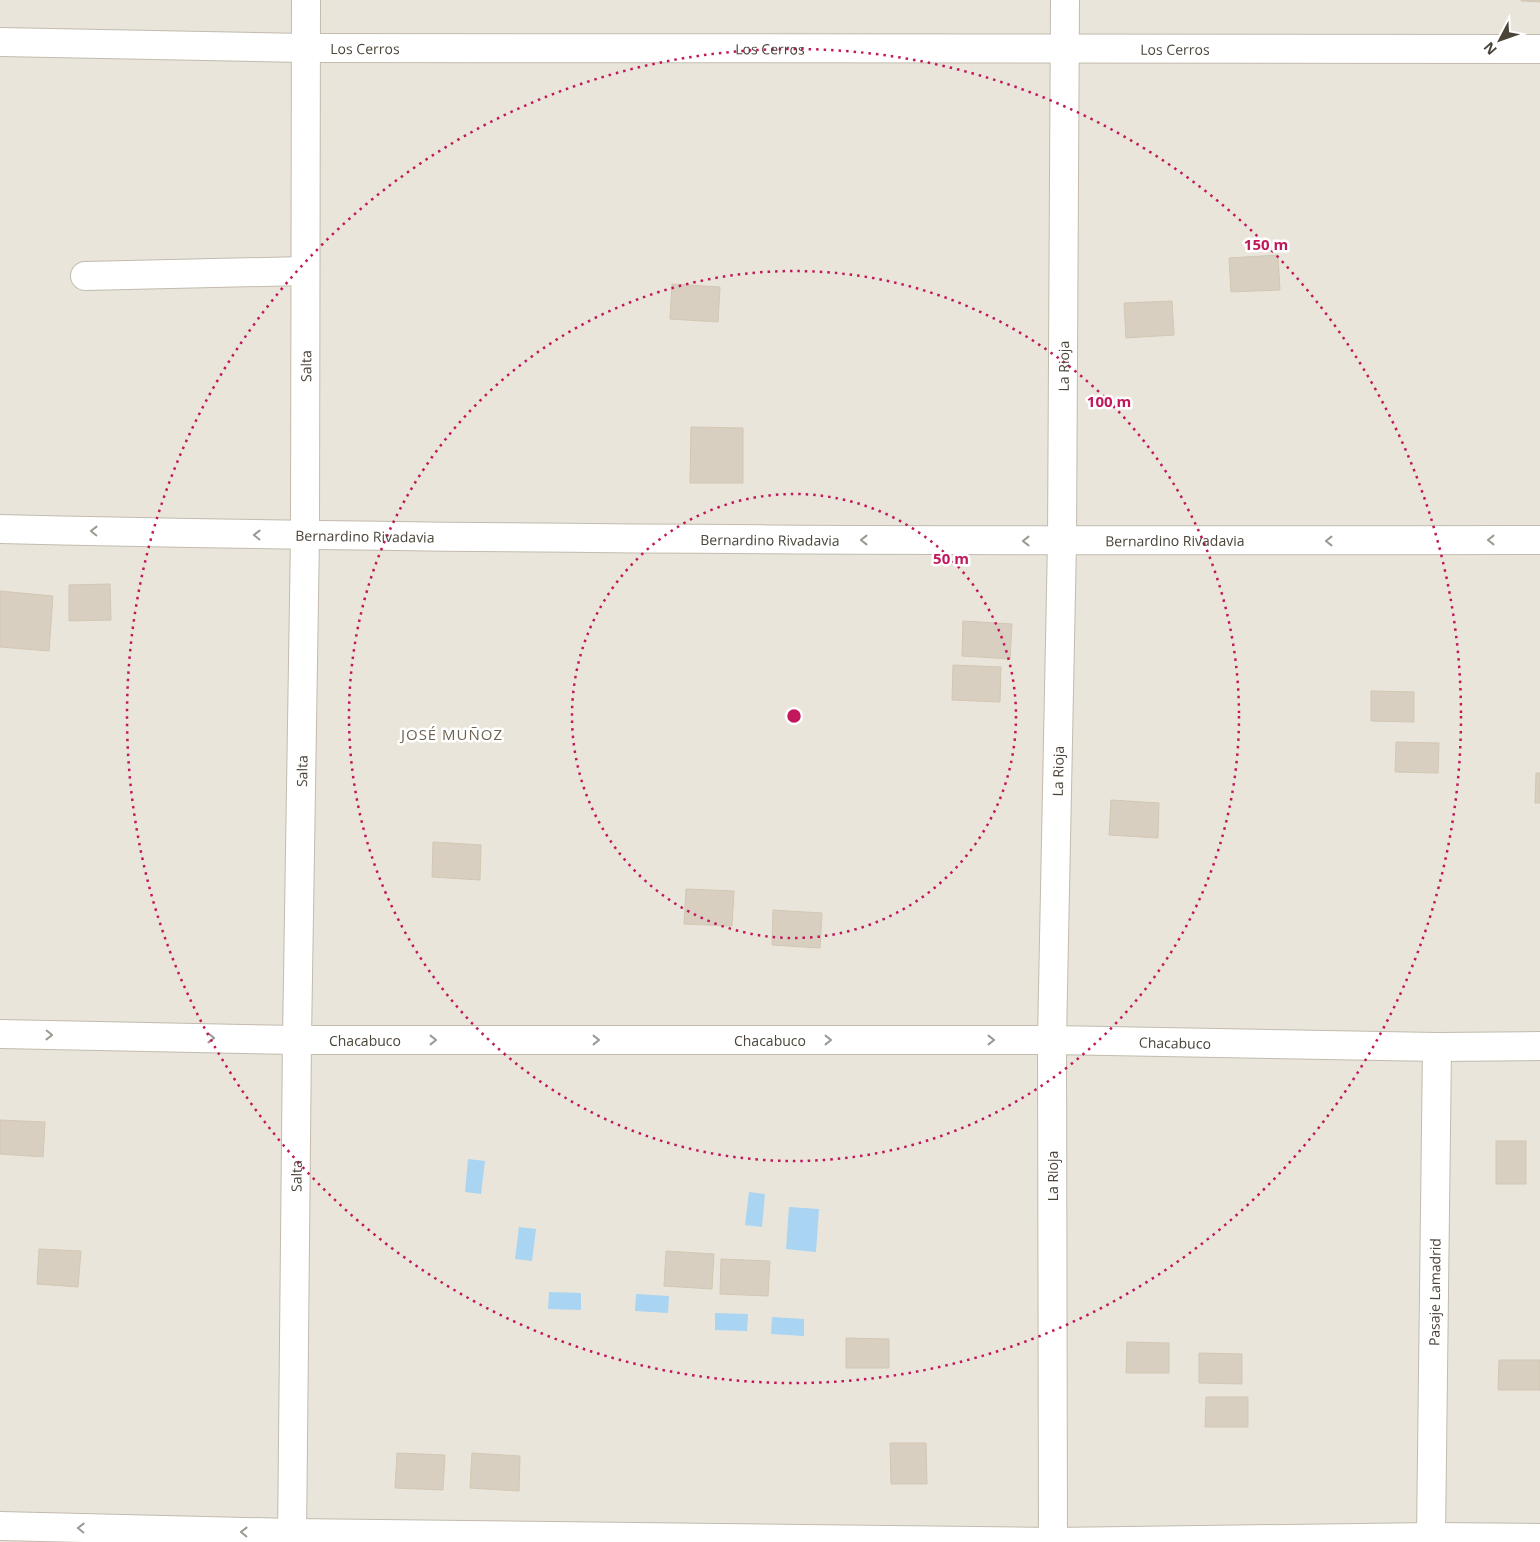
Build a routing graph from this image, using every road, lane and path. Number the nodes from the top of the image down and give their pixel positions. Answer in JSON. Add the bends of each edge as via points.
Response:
{"nodes":[{"id":1,"x":306,"y":0,"type":"edge"},
{"id":2,"x":1065,"y":0,"type":"edge"},
{"id":3,"x":0,"y":42,"type":"edge"},
{"id":4,"x":305,"y":48,"type":"junction"},
{"id":5,"x":1065,"y":48,"type":"junction"},
{"id":6,"x":1540,"y":49,"type":"edge"},
{"id":7,"x":304,"y":271,"type":"junction"},
{"id":8,"x":85,"y":276,"type":"dead end"},
{"id":9,"x":0,"y":529,"type":"edge"},
{"id":10,"x":305,"y":536,"type":"junction"},
{"id":11,"x":1540,"y":540,"type":"edge"},
{"id":12,"x":1062,"y":541,"type":"junction"},
{"id":13,"x":0,"y":1034,"type":"edge"},
{"id":14,"x":297,"y":1040,"type":"junction"},
{"id":15,"x":1052,"y":1040,"type":"junction"},
{"id":16,"x":1540,"y":1046,"type":"edge"},
{"id":17,"x":1437,"y":1047,"type":"junction"},
{"id":18,"x":0,"y":1526,"type":"edge"},
{"id":19,"x":1431,"y":1537,"type":"junction"},
{"id":20,"x":292,"y":1538,"type":"edge"},
{"id":21,"x":1540,"y":1538,"type":"edge"},
{"id":22,"x":1053,"y":1542,"type":"edge"}],
"edges":[{"from":1,"to":4,"type":"street","name":"Salta"},
{"from":2,"to":5,"type":"street","name":"La Rioja"},
{"from":3,"to":4,"type":"street","name":"Los Cerros"},
{"from":4,"to":5,"type":"street","name":"Los Cerros"},
{"from":4,"to":7,"type":"street","name":"Salta"},
{"from":5,"to":6,"type":"street","name":"Los Cerros"},
{"from":5,"to":12,"type":"street","name":"La Rioja"},
{"from":7,"to":8,"type":"street"},
{"from":7,"to":10,"type":"street","name":"Salta"},
{"from":10,"to":9,"type":"street","name":"Bernardino Rivadavia","one_way":true},
{"from":12,"to":10,"type":"street","name":"Bernardino Rivadavia","one_way":true},
{"from":10,"to":14,"type":"street","name":"Salta"},
{"from":11,"to":12,"type":"street","name":"Bernardino Rivadavia","one_way":true},
{"from":12,"to":15,"type":"street","name":"La Rioja"},
{"from":13,"to":14,"type":"street","name":"Chacabuco","one_way":true},
{"from":14,"to":15,"type":"street","name":"Chacabuco","one_way":true},
{"from":14,"to":20,"type":"street","name":"Salta"},
{"from":15,"to":17,"type":"street","name":"Chacabuco"},
{"from":15,"to":22,"type":"street","name":"La Rioja"},
{"from":16,"to":17,"type":"street","name":"Chacabuco"},
{"from":17,"to":19,"type":"street","name":"Pasaje Lamadrid"},
{"from":20,"to":18,"type":"street","one_way":true},
{"from":19,"to":21,"type":"street"},
{"from":19,"to":22,"type":"street"},
{"from":20,"to":22,"type":"street"}]}
